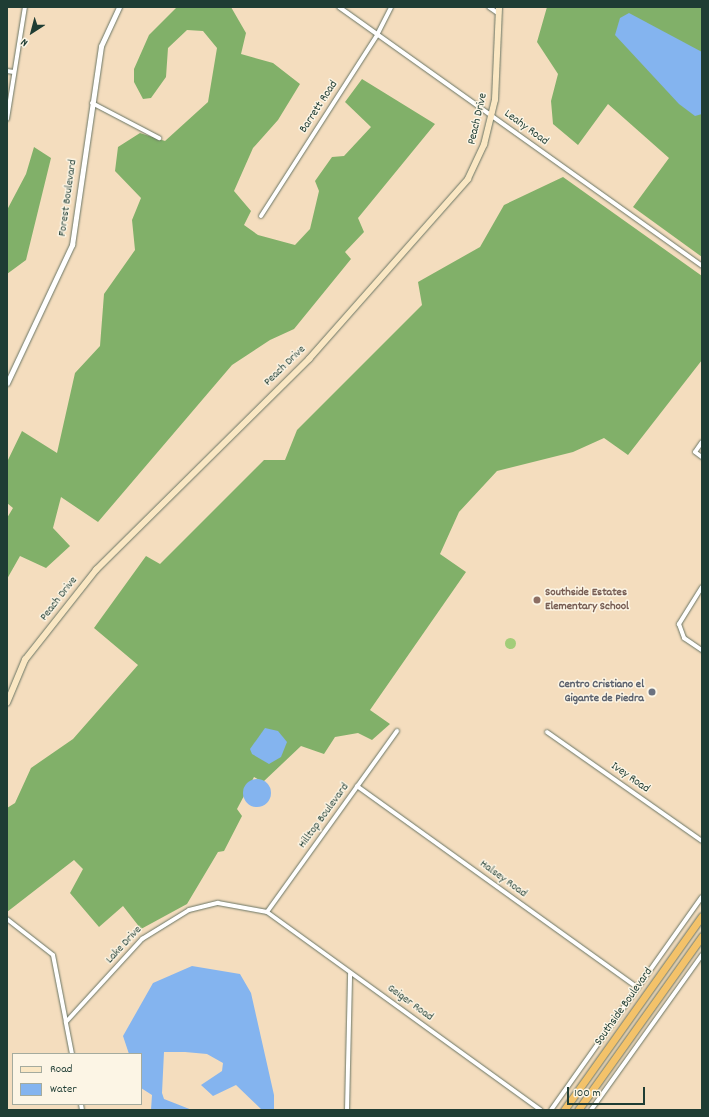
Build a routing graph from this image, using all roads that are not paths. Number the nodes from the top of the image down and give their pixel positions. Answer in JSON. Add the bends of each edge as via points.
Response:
{"nodes":[{"id":1,"x":25,"y":7,"type":"edge"},
{"id":2,"x":119,"y":7,"type":"edge"},
{"id":3,"x":339,"y":7,"type":"edge"},
{"id":4,"x":391,"y":7,"type":"edge"},
{"id":5,"x":489,"y":7,"type":"edge"},
{"id":6,"x":499,"y":7,"type":"edge"},
{"id":7,"x":499,"y":14,"type":"junction"},
{"id":8,"x":378,"y":35,"type":"junction"},
{"id":9,"x":7,"y":71,"type":"edge"},
{"id":10,"x":14,"y":72,"type":"junction"},
{"id":11,"x":92,"y":103,"type":"junction"},
{"id":12,"x":492,"y":116,"type":"junction"},
{"id":13,"x":7,"y":119,"type":"edge"},
{"id":14,"x":159,"y":138,"type":"dead end"},
{"id":15,"x":261,"y":216,"type":"dead end"},
{"id":16,"x":702,"y":266,"type":"edge"},
{"id":17,"x":7,"y":383,"type":"edge"},
{"id":18,"x":702,"y":442,"type":"edge"},
{"id":19,"x":702,"y":457,"type":"edge"},
{"id":20,"x":702,"y":587,"type":"edge"},
{"id":21,"x":702,"y":650,"type":"edge"},
{"id":22,"x":7,"y":703,"type":"edge"},
{"id":23,"x":397,"y":731,"type":"dead end"},
{"id":24,"x":547,"y":732,"type":"dead end"},
{"id":25,"x":357,"y":786,"type":"junction"},
{"id":26,"x":702,"y":841,"type":"edge"},
{"id":27,"x":702,"y":898,"type":"edge"},
{"id":28,"x":267,"y":912,"type":"junction"},
{"id":29,"x":702,"y":916,"type":"edge"},
{"id":30,"x":7,"y":919,"type":"edge"},
{"id":31,"x":702,"y":936,"type":"edge"},
{"id":32,"x":702,"y":955,"type":"edge"},
{"id":33,"x":350,"y":973,"type":"junction"},
{"id":34,"x":638,"y":988,"type":"junction"},
{"id":35,"x":66,"y":1022,"type":"junction"},
{"id":36,"x":72,"y":1053,"type":"edge"},
{"id":37,"x":347,"y":1110,"type":"edge"},
{"id":38,"x":541,"y":1110,"type":"edge"},
{"id":39,"x":551,"y":1110,"type":"edge"},
{"id":40,"x":564,"y":1110,"type":"edge"},
{"id":41,"x":578,"y":1110,"type":"edge"},
{"id":42,"x":592,"y":1110,"type":"edge"}],
"edges":[{"from":1,"to":10,"type":"street"},
{"from":2,"to":11,"type":"street","name":"Forest Boulevard","via":[[101,46]]},
{"from":3,"to":8,"type":"street","name":"Leahy Road"},
{"from":4,"to":8,"type":"street","name":"Barrett Road"},
{"from":5,"to":7,"type":"street"},
{"from":6,"to":7,"type":"main road","name":"Peach Drive"},
{"from":7,"to":12,"type":"main road","name":"Peach Drive"},
{"from":8,"to":12,"type":"street","name":"Leahy Road"},
{"from":8,"to":15,"type":"street","name":"Barrett Road"},
{"from":9,"to":10,"type":"street"},
{"from":10,"to":13,"type":"street"},
{"from":11,"to":14,"type":"street"},
{"from":11,"to":17,"type":"street","name":"Forest Boulevard","via":[[72,245]]},
{"from":12,"to":16,"type":"street","name":"Leahy Road"},
{"from":12,"to":22,"type":"main road","name":"Peach Drive","via":[[476,166],[468,179],[309,359],[96,570],[25,660]]},
{"from":18,"to":19,"type":"street","via":[[695,452]]},
{"from":20,"to":21,"type":"street","via":[[679,624],[684,638]]},
{"from":23,"to":25,"type":"street","name":"Hilltop Boulevard"},
{"from":24,"to":26,"type":"street","name":"Ivey Road"},
{"from":25,"to":28,"type":"street","name":"Hilltop Boulevard"},
{"from":25,"to":34,"type":"street","name":"Halsey Road"},
{"from":27,"to":34,"type":"street"},
{"from":28,"to":33,"type":"street","name":"Geiger Road"},
{"from":28,"to":35,"type":"street","name":"Lake Drive","via":[[209,903],[159,925],[142,939]]},
{"from":29,"to":40,"type":"highway","name":"Southside Boulevard"},
{"from":30,"to":35,"type":"street","via":[[52,955]]},
{"from":31,"to":41,"type":"highway","name":"Southside Boulevard"},
{"from":32,"to":42,"type":"street"},
{"from":33,"to":37,"type":"street"},
{"from":33,"to":38,"type":"street","name":"Geiger Road"},
{"from":34,"to":39,"type":"street"},
{"from":35,"to":36,"type":"street"}]}
